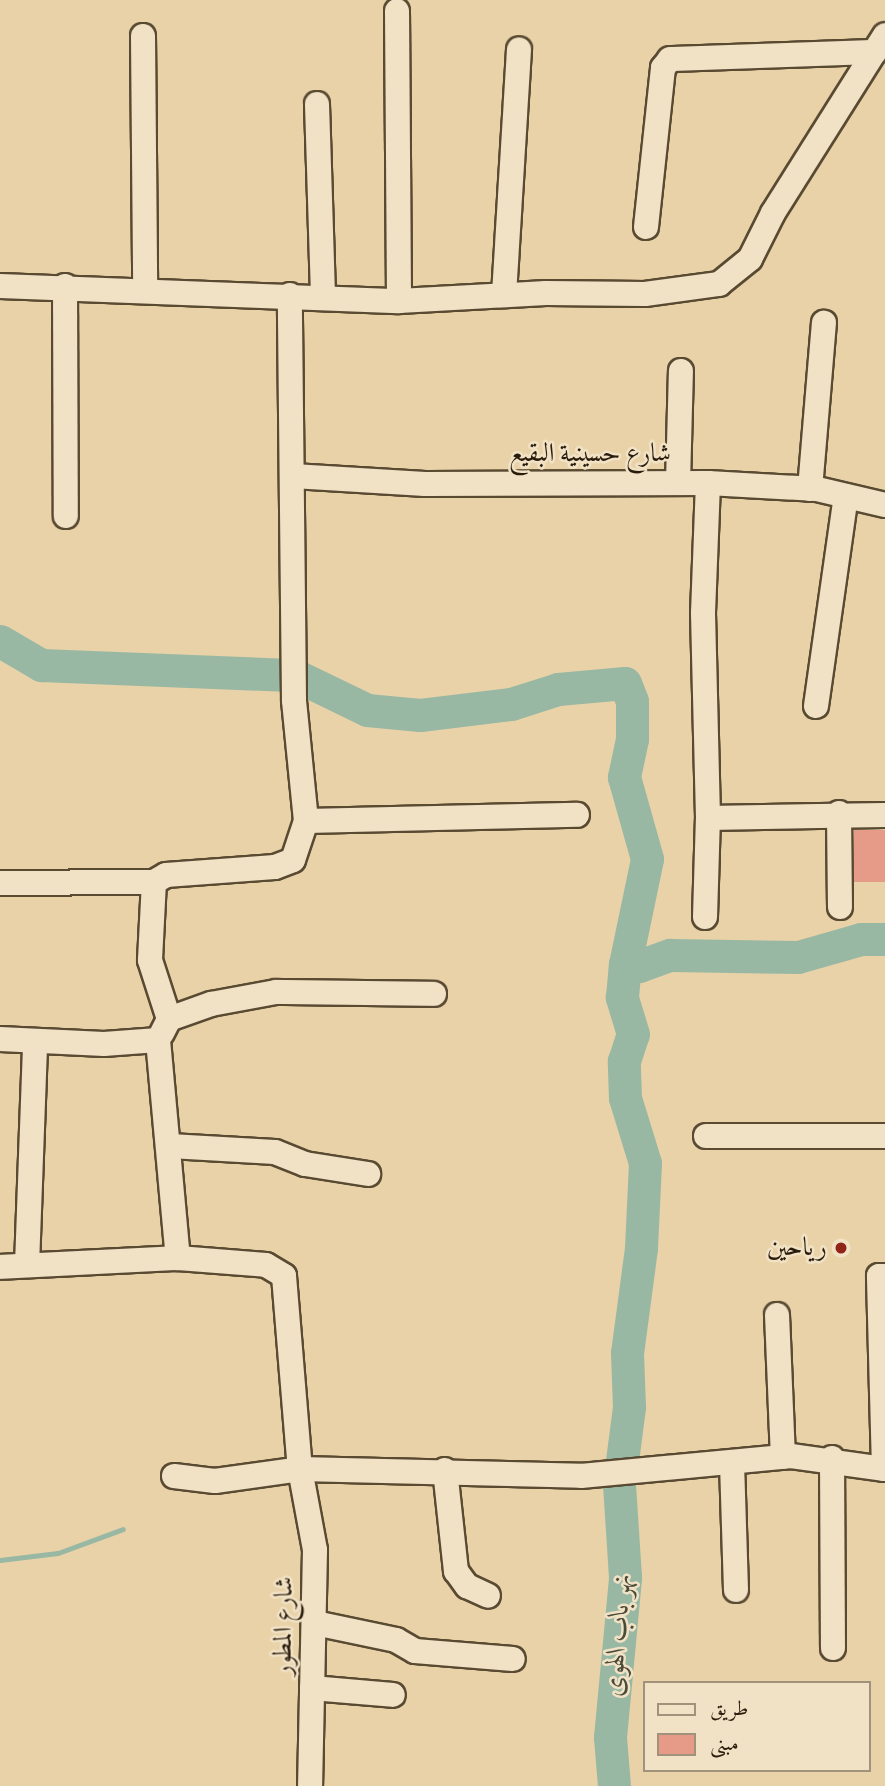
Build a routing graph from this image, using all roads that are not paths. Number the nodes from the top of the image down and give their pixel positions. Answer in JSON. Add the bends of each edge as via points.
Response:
{"nodes":[{"id":1,"x":397,"y":10,"type":"dead end"},
{"id":2,"x":143,"y":36,"type":"dead end"},
{"id":3,"x":880,"y":43,"type":"edge"},
{"id":4,"x":519,"y":49,"type":"dead end"},
{"id":5,"x":317,"y":104,"type":"dead end"},
{"id":6,"x":646,"y":228,"type":"dead end"},
{"id":7,"x":0,"y":286,"type":"edge"},
{"id":8,"x":65,"y":286,"type":"junction"},
{"id":9,"x":145,"y":289,"type":"junction"},
{"id":10,"x":290,"y":295,"type":"junction"},
{"id":11,"x":504,"y":295,"type":"junction"},
{"id":12,"x":323,"y":297,"type":"junction"},
{"id":13,"x":399,"y":301,"type":"junction"},
{"id":14,"x":824,"y":323,"type":"dead end"},
{"id":15,"x":681,"y":371,"type":"dead end"},
{"id":16,"x":293,"y":476,"type":"junction"},
{"id":17,"x":678,"y":483,"type":"junction"},
{"id":18,"x":708,"y":483,"type":"junction"},
{"id":19,"x":810,"y":489,"type":"junction"},
{"id":20,"x":846,"y":496,"type":"junction"},
{"id":21,"x":885,"y":505,"type":"edge"},
{"id":22,"x":66,"y":516,"type":"dead end"},
{"id":23,"x":816,"y":706,"type":"dead end"},
{"id":24,"x":839,"y":813,"type":"junction"},
{"id":25,"x":577,"y":815,"type":"dead end"},
{"id":26,"x":885,"y":815,"type":"edge"},
{"id":27,"x":708,"y":818,"type":"junction"},
{"id":28,"x":306,"y":821,"type":"junction"},
{"id":29,"x":154,"y":881,"type":"junction"},
{"id":30,"x":0,"y":883,"type":"edge"},
{"id":31,"x":840,"y":907,"type":"dead end"},
{"id":32,"x":705,"y":916,"type":"dead end"},
{"id":33,"x":434,"y":994,"type":"dead end"},
{"id":34,"x":164,"y":1030,"type":"junction"},
{"id":35,"x":0,"y":1040,"type":"edge"},
{"id":36,"x":35,"y":1043,"type":"junction"},
{"id":37,"x":706,"y":1136,"type":"dead end"},
{"id":38,"x":885,"y":1136,"type":"edge"},
{"id":39,"x":170,"y":1146,"type":"junction"},
{"id":40,"x":368,"y":1174,"type":"dead end"},
{"id":41,"x":178,"y":1258,"type":"junction"},
{"id":42,"x":27,"y":1265,"type":"junction"},
{"id":43,"x":0,"y":1267,"type":"edge"},
{"id":44,"x":885,"y":1276,"type":"edge"},
{"id":45,"x":777,"y":1315,"type":"dead end"},
{"id":46,"x":783,"y":1457,"type":"junction"},
{"id":47,"x":832,"y":1458,"type":"junction"},
{"id":48,"x":732,"y":1463,"type":"junction"},
{"id":49,"x":300,"y":1469,"type":"junction"},
{"id":50,"x":884,"y":1469,"type":"edge"},
{"id":51,"x":445,"y":1470,"type":"junction"},
{"id":52,"x":174,"y":1476,"type":"dead end"},
{"id":53,"x":736,"y":1590,"type":"dead end"},
{"id":54,"x":488,"y":1596,"type":"dead end"},
{"id":55,"x":315,"y":1623,"type":"junction"},
{"id":56,"x":833,"y":1648,"type":"dead end"},
{"id":57,"x":513,"y":1659,"type":"dead end"},
{"id":58,"x":313,"y":1688,"type":"junction"},
{"id":59,"x":393,"y":1695,"type":"dead end"},
{"id":60,"x":310,"y":1786,"type":"edge"}],
"edges":[{"from":1,"to":13,"type":"street"},
{"from":2,"to":9,"type":"street"},
{"from":3,"to":6,"type":"street","via":[[670,59],[663,68]]},
{"from":3,"to":11,"type":"street","via":[[779,203],[750,259],[719,284],[645,294]]},
{"from":4,"to":11,"type":"street"},
{"from":5,"to":12,"type":"street"},
{"from":7,"to":8,"type":"street"},
{"from":8,"to":9,"type":"street"},
{"from":8,"to":22,"type":"street"},
{"from":9,"to":10,"type":"street"},
{"from":10,"to":12,"type":"street"},
{"from":10,"to":16,"type":"street"},
{"from":11,"to":13,"type":"street"},
{"from":12,"to":13,"type":"street"},
{"from":14,"to":19,"type":"street"},
{"from":15,"to":17,"type":"street"},
{"from":16,"to":17,"type":"street","name":"شارع حسينية البقيع","via":[[425,484]]},
{"from":16,"to":28,"type":"street","via":[[295,700]]},
{"from":17,"to":18,"type":"street","name":"شارع حسينية البقيع"},
{"from":18,"to":19,"type":"street","name":"شارع حسينية البقيع"},
{"from":18,"to":27,"type":"street","via":[[703,614]]},
{"from":19,"to":20,"type":"street","name":"شارع حسينية البقيع"},
{"from":20,"to":21,"type":"street","name":"شارع حسينية البقيع"},
{"from":20,"to":23,"type":"street"},
{"from":24,"to":26,"type":"street"},
{"from":24,"to":27,"type":"street"},
{"from":24,"to":31,"type":"street"},
{"from":25,"to":28,"type":"street"},
{"from":27,"to":32,"type":"street"},
{"from":28,"to":29,"type":"street","via":[[293,860],[275,867],[166,875]]},
{"from":29,"to":30,"type":"street"},
{"from":29,"to":34,"type":"street","via":[[150,960]]},
{"from":33,"to":34,"type":"street","via":[[276,992],[211,1004]]},
{"from":34,"to":36,"type":"street"},
{"from":34,"to":39,"type":"street"},
{"from":35,"to":36,"type":"street"},
{"from":36,"to":42,"type":"street"},
{"from":37,"to":38,"type":"street"},
{"from":39,"to":40,"type":"street","via":[[275,1152],[305,1164]]},
{"from":39,"to":41,"type":"street"},
{"from":41,"to":42,"type":"street"},
{"from":41,"to":49,"type":"street","name":"شارع المطور","via":[[266,1265],[284,1276]]},
{"from":42,"to":43,"type":"street"},
{"from":44,"to":50,"type":"street","via":[[879,1276]]},
{"from":45,"to":46,"type":"street"},
{"from":46,"to":47,"type":"street"},
{"from":46,"to":48,"type":"street"},
{"from":47,"to":50,"type":"street"},
{"from":47,"to":56,"type":"street"},
{"from":48,"to":51,"type":"street","via":[[581,1476]]},
{"from":48,"to":53,"type":"street"},
{"from":49,"to":51,"type":"street"},
{"from":49,"to":52,"type":"street","via":[[215,1481]]},
{"from":49,"to":55,"type":"street","name":"شارع المطور","via":[[314,1550]]},
{"from":51,"to":54,"type":"street","via":[[456,1571],[467,1586]]},
{"from":55,"to":57,"type":"street","via":[[396,1640],[415,1651]]},
{"from":55,"to":58,"type":"street","name":"شارع المطور"},
{"from":58,"to":59,"type":"street"},
{"from":58,"to":60,"type":"street","name":"شارع المطور"}]}
